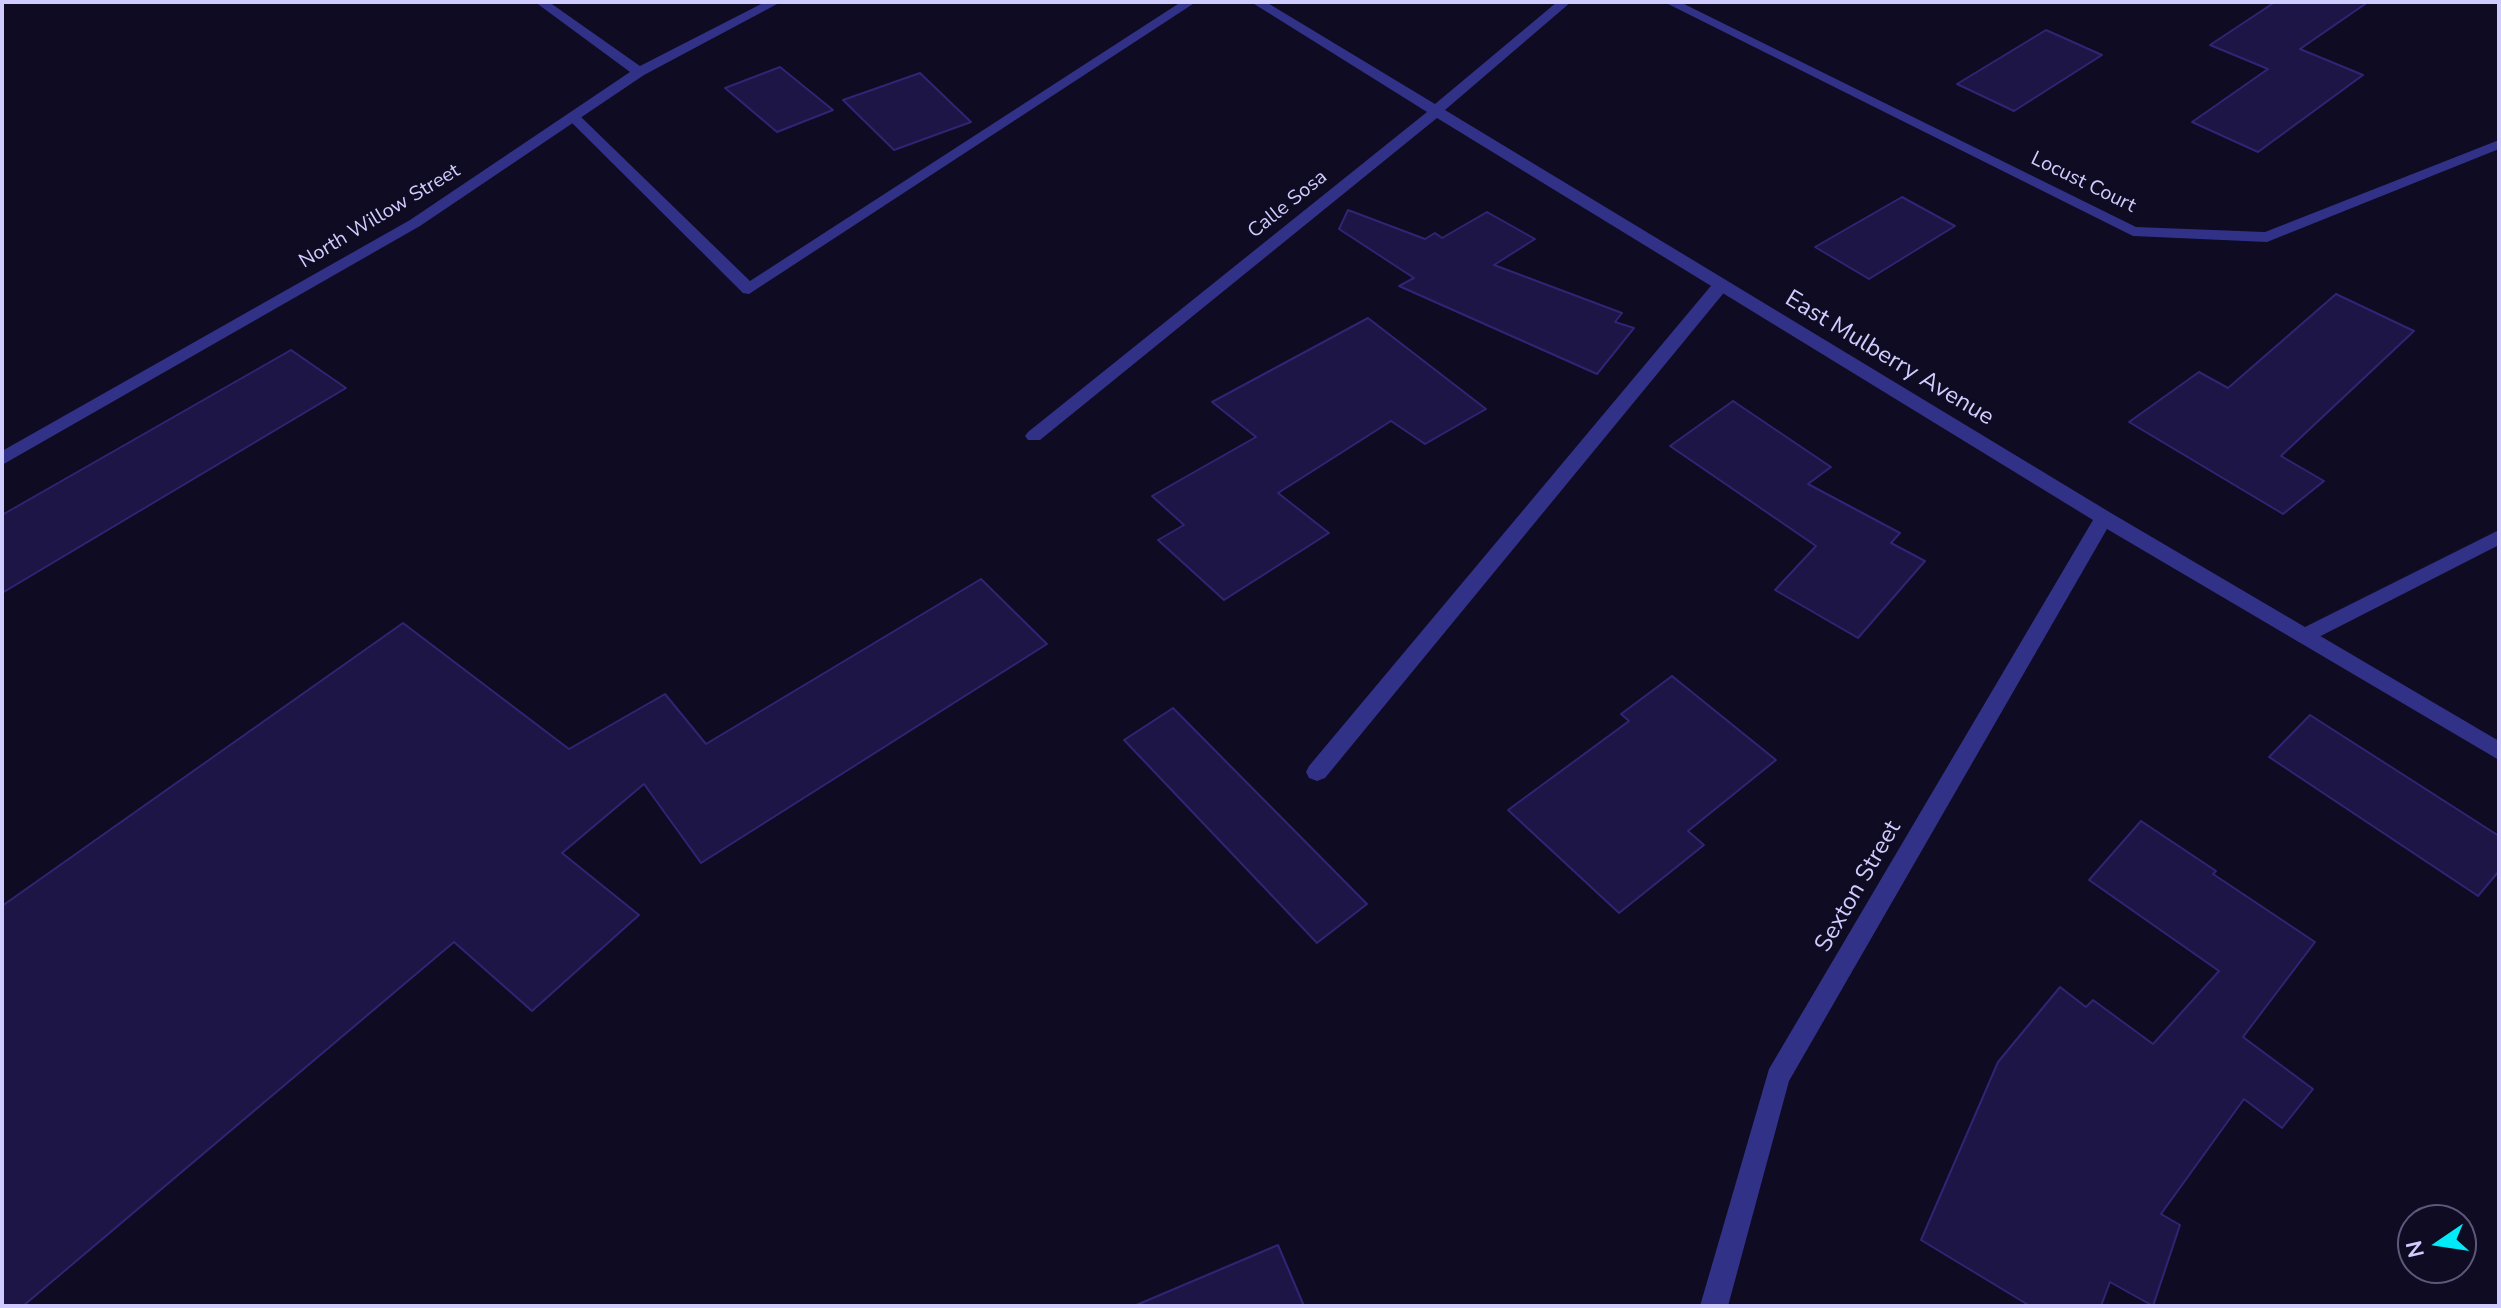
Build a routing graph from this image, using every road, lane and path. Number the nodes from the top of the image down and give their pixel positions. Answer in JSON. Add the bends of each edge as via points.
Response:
{"nodes":[{"id":1,"x":541,"y":2,"type":"edge"},
{"id":2,"x":775,"y":2,"type":"edge"},
{"id":3,"x":1190,"y":2,"type":"edge"},
{"id":4,"x":1257,"y":2,"type":"edge"},
{"id":5,"x":1565,"y":2,"type":"edge"},
{"id":6,"x":1670,"y":2,"type":"edge"},
{"id":7,"x":639,"y":72,"type":"junction"},
{"id":8,"x":1435,"y":112,"type":"junction"},
{"id":9,"x":573,"y":117,"type":"junction"},
{"id":10,"x":2499,"y":144,"type":"edge"},
{"id":11,"x":1721,"y":285,"type":"junction"},
{"id":12,"x":1034,"y":436,"type":"dead end"},
{"id":13,"x":2,"y":459,"type":"edge"},
{"id":14,"x":2104,"y":518,"type":"junction"},
{"id":15,"x":2499,"y":537,"type":"edge"},
{"id":16,"x":2304,"y":636,"type":"junction"},
{"id":17,"x":2499,"y":751,"type":"edge"},
{"id":18,"x":1317,"y":772,"type":"dead end"},
{"id":19,"x":1714,"y":1306,"type":"edge"}],
"edges":[{"from":1,"to":7,"type":"street"},
{"from":2,"to":7,"type":"street","name":"North Willow Street"},
{"from":3,"to":9,"type":"street","via":[[749,289]]},
{"from":4,"to":8,"type":"street","name":"East Mulberry Avenue"},
{"from":5,"to":8,"type":"street","name":"Calle Sosa"},
{"from":6,"to":10,"type":"street","name":"Locust Court","via":[[2133,231],[2267,237]]},
{"from":7,"to":9,"type":"street","name":"North Willow Street"},
{"from":8,"to":11,"type":"street","name":"East Mulberry Avenue"},
{"from":8,"to":12,"type":"street","name":"Calle Sosa"},
{"from":9,"to":13,"type":"street","name":"North Willow Street","via":[[415,223]]},
{"from":11,"to":14,"type":"street","name":"East Mulberry Avenue"},
{"from":11,"to":18,"type":"street"},
{"from":14,"to":16,"type":"street","name":"East Mulberry Avenue"},
{"from":14,"to":19,"type":"street","name":"Sexton Street","via":[[1778,1077]]},
{"from":15,"to":16,"type":"street"},
{"from":16,"to":17,"type":"street","name":"East Mulberry Avenue"}]}
